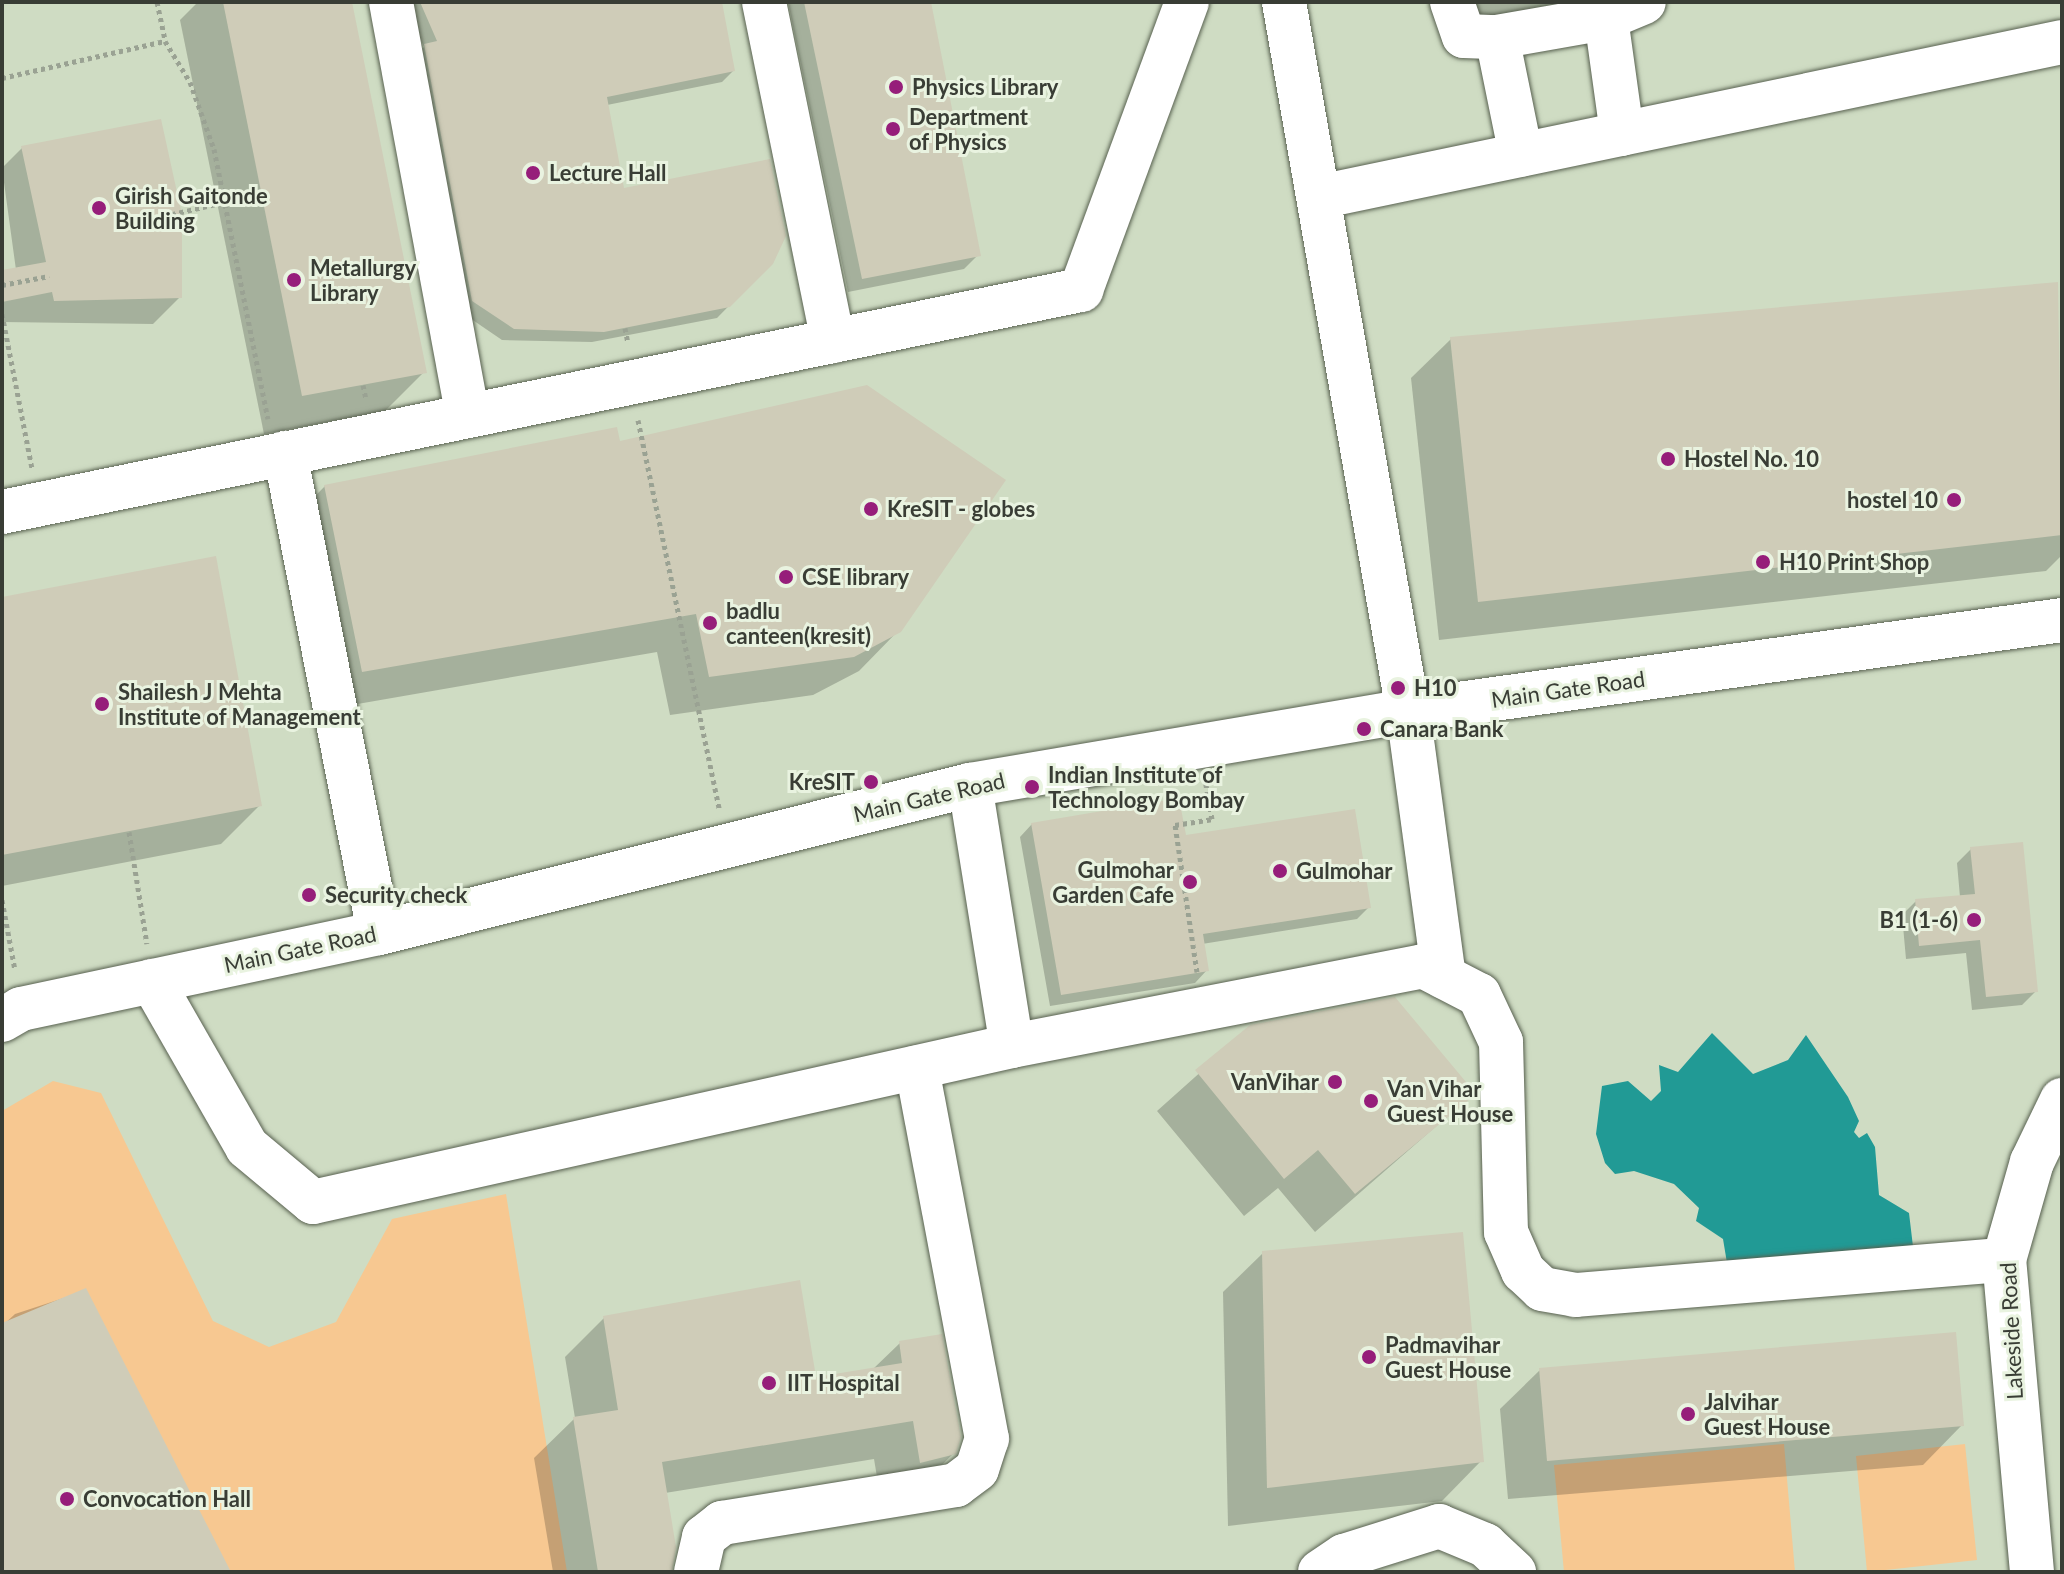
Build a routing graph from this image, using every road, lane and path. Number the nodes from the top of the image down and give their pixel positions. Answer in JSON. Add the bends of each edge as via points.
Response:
{"nodes":[{"id":1,"x":157,"y":2,"type":"edge"},
{"id":2,"x":391,"y":2,"type":"edge"},
{"id":3,"x":764,"y":2,"type":"edge"},
{"id":4,"x":1187,"y":2,"type":"edge"},
{"id":5,"x":1284,"y":2,"type":"edge"},
{"id":6,"x":1452,"y":2,"type":"edge"},
{"id":7,"x":1625,"y":10,"type":"edge"},
{"id":8,"x":1497,"y":37,"type":"junction"},
{"id":9,"x":165,"y":41,"type":"junction"},
{"id":10,"x":2062,"y":42,"type":"edge"},
{"id":11,"x":2,"y":78,"type":"edge"},
{"id":12,"x":1622,"y":134,"type":"junction"},
{"id":13,"x":1521,"y":155,"type":"junction"},
{"id":14,"x":1319,"y":197,"type":"junction"},
{"id":15,"x":225,"y":202,"type":"junction"},
{"id":16,"x":164,"y":216,"type":"dead end"},
{"id":17,"x":49,"y":276,"type":"dead end"},
{"id":18,"x":2,"y":285,"type":"edge"},
{"id":19,"x":2,"y":314,"type":"edge"},
{"id":20,"x":833,"y":341,"type":"junction"},
{"id":21,"x":630,"y":383,"type":"junction"},
{"id":22,"x":468,"y":416,"type":"junction"},
{"id":23,"x":280,"y":454,"type":"junction"},
{"id":24,"x":20,"y":508,"type":"edge"},
{"id":25,"x":2062,"y":620,"type":"edge"},
{"id":26,"x":1408,"y":711,"type":"junction"},
{"id":27,"x":1200,"y":746,"type":"junction"},
{"id":28,"x":970,"y":785,"type":"junction"},
{"id":29,"x":129,"y":832,"type":"dead end"},
{"id":30,"x":727,"y":846,"type":"junction"},
{"id":31,"x":2,"y":900,"type":"edge"},
{"id":32,"x":379,"y":933,"type":"junction"},
{"id":33,"x":1444,"y":977,"type":"junction"},
{"id":34,"x":152,"y":981,"type":"junction"},
{"id":35,"x":1203,"y":1009,"type":"junction"},
{"id":36,"x":12,"y":1014,"type":"edge"},
{"id":37,"x":1012,"y":1046,"type":"junction"},
{"id":38,"x":917,"y":1068,"type":"junction"},
{"id":39,"x":2062,"y":1100,"type":"edge"},
{"id":40,"x":2004,"y":1260,"type":"junction"},
{"id":41,"x":696,"y":1572,"type":"edge"},
{"id":42,"x":1320,"y":1572,"type":"edge"},
{"id":43,"x":1514,"y":1572,"type":"edge"},
{"id":44,"x":2032,"y":1572,"type":"edge"}],
"edges":[{"from":1,"to":9,"type":"path"},
{"from":2,"to":22,"type":"street"},
{"from":3,"to":20,"type":"street"},
{"from":4,"to":20,"type":"street","via":[[1081,290]]},
{"from":5,"to":14,"type":"street"},
{"from":6,"to":8,"type":"street","via":[[1464,36]]},
{"from":7,"to":8,"type":"street"},
{"from":7,"to":12,"type":"street"},
{"from":8,"to":13,"type":"street"},
{"from":9,"to":11,"type":"path"},
{"from":9,"to":15,"type":"path","via":[[190,82]]},
{"from":10,"to":12,"type":"street"},
{"from":12,"to":13,"type":"street"},
{"from":13,"to":14,"type":"street"},
{"from":14,"to":26,"type":"street"},
{"from":15,"to":16,"type":"path"},
{"from":15,"to":23,"type":"path"},
{"from":17,"to":18,"type":"path"},
{"from":19,"to":24,"type":"path"},
{"from":20,"to":21,"type":"street"},
{"from":21,"to":22,"type":"street"},
{"from":21,"to":30,"type":"path"},
{"from":22,"to":23,"type":"street"},
{"from":23,"to":24,"type":"street"},
{"from":23,"to":32,"type":"street"},
{"from":25,"to":26,"type":"street","name":"Main Gate Road"},
{"from":26,"to":27,"type":"street","name":"Main Gate Road"},
{"from":26,"to":33,"type":"street"},
{"from":27,"to":28,"type":"street","name":"Main Gate Road"},
{"from":27,"to":35,"type":"path","via":[[1212,819],[1175,825]]},
{"from":28,"to":30,"type":"street","name":"Main Gate Road"},
{"from":28,"to":37,"type":"street"},
{"from":29,"to":34,"type":"path"},
{"from":30,"to":32,"type":"street","name":"Main Gate Road"},
{"from":31,"to":36,"type":"path"},
{"from":32,"to":34,"type":"street","name":"Main Gate Road"},
{"from":33,"to":35,"type":"street","via":[[1423,966]]},
{"from":33,"to":40,"type":"street","via":[[1479,995],[1501,1042],[1506,1232],[1523,1271],[1542,1289],[1575,1295]]},
{"from":34,"to":36,"type":"street","name":"Main Gate Road"},
{"from":34,"to":38,"type":"street","via":[[247,1147],[313,1202]]},
{"from":35,"to":37,"type":"street"},
{"from":37,"to":38,"type":"street"},
{"from":38,"to":41,"type":"street","via":[[987,1439],[977,1469],[956,1485],[722,1523],[704,1537]]},
{"from":39,"to":40,"type":"street","name":"Lakeside Road","via":[[2032,1162]]},
{"from":40,"to":44,"type":"street","name":"Lakeside Road"},
{"from":42,"to":43,"type":"street","via":[[1344,1556],[1439,1526],[1485,1545]]}]}
